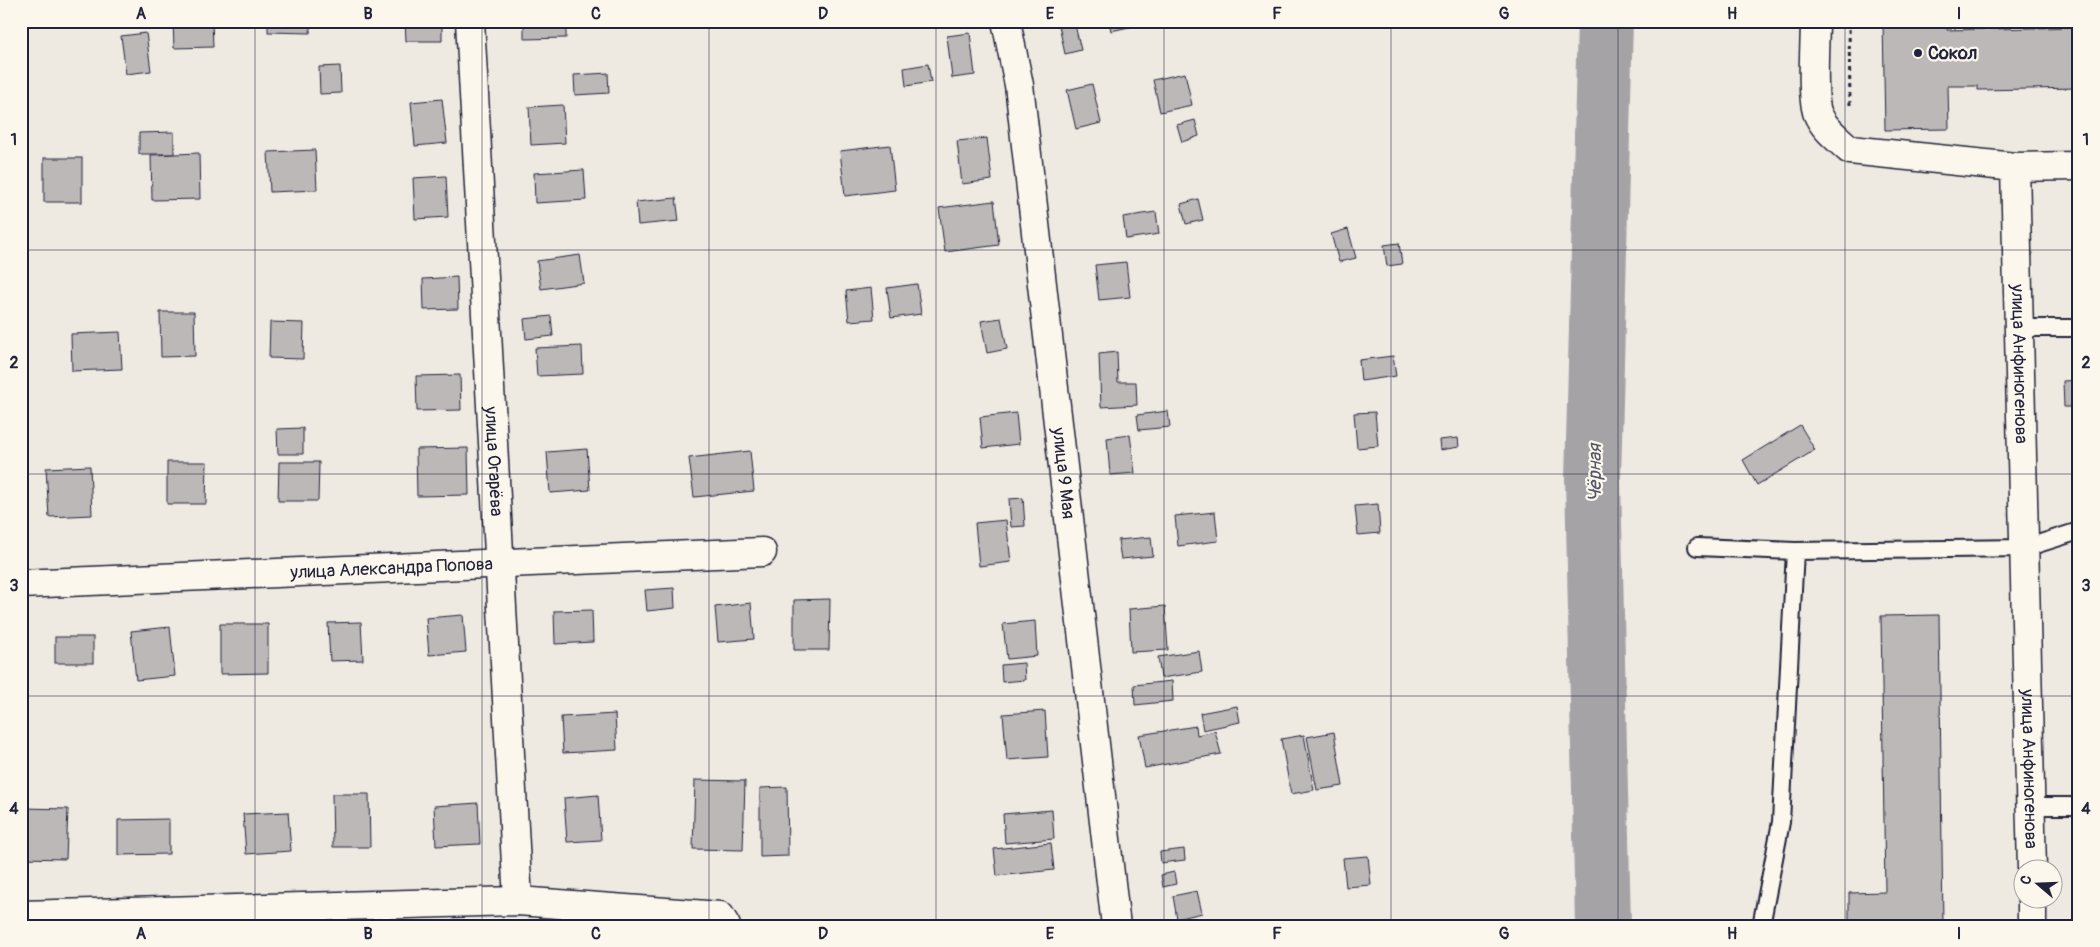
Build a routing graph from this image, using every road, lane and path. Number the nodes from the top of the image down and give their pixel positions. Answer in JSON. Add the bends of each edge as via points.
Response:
{"nodes":[{"id":1,"x":470,"y":21,"type":"edge"},
{"id":2,"x":1006,"y":21,"type":"edge"},
{"id":3,"x":1815,"y":21,"type":"edge"},
{"id":4,"x":1849,"y":21,"type":"edge"},
{"id":5,"x":1850,"y":150,"type":"junction"},
{"id":6,"x":2079,"y":166,"type":"edge"},
{"id":7,"x":2015,"y":167,"type":"junction"},
{"id":8,"x":2020,"y":328,"type":"junction"},
{"id":9,"x":2079,"y":328,"type":"edge"},
{"id":10,"x":2079,"y":531,"type":"edge"},
{"id":11,"x":1697,"y":547,"type":"dead end"},
{"id":12,"x":2025,"y":548,"type":"junction"},
{"id":13,"x":1795,"y":551,"type":"junction"},
{"id":14,"x":762,"y":552,"type":"dead end"},
{"id":15,"x":500,"y":564,"type":"junction"},
{"id":16,"x":21,"y":584,"type":"edge"},
{"id":17,"x":2032,"y":806,"type":"junction"},
{"id":18,"x":2079,"y":806,"type":"edge"},
{"id":19,"x":2032,"y":860,"type":"edge"},
{"id":20,"x":518,"y":901,"type":"junction"},
{"id":21,"x":2032,"y":910,"type":"edge"},
{"id":22,"x":21,"y":915,"type":"edge"},
{"id":23,"x":726,"y":926,"type":"edge"},
{"id":24,"x":1116,"y":926,"type":"edge"},
{"id":25,"x":1761,"y":926,"type":"edge"},
{"id":26,"x":2032,"y":926,"type":"edge"}],
"edges":[{"from":1,"to":15,"type":"street","name":"улица Огарёва"},
{"from":2,"to":24,"type":"street","name":"улица 9 Мая","via":[[1019,85]]},
{"from":3,"to":5,"type":"street","via":[[1815,98],[1818,112],[1830,132]]},
{"from":4,"to":5,"type":"path"},
{"from":5,"to":7,"type":"street"},
{"from":6,"to":7,"type":"street"},
{"from":7,"to":8,"type":"street","name":"улица Анфиногенова"},
{"from":8,"to":9,"type":"lane"},
{"from":8,"to":12,"type":"street","name":"улица Анфиногенова"},
{"from":10,"to":12,"type":"lane"},
{"from":11,"to":13,"type":"lane"},
{"from":12,"to":13,"type":"lane"},
{"from":12,"to":17,"type":"street","name":"улица Анфиногенова"},
{"from":13,"to":25,"type":"lane","via":[[1782,822]]},
{"from":14,"to":15,"type":"street","name":"улица Александра Попова"},
{"from":15,"to":16,"type":"street","name":"улица Александра Попова"},
{"from":15,"to":20,"type":"street","name":"улица Огарёва"},
{"from":17,"to":18,"type":"lane"},
{"from":17,"to":19,"type":"street","name":"улица Анфиногенова"},
{"from":20,"to":22,"type":"street"},
{"from":20,"to":23,"type":"street","via":[[720,916]]},
{"from":21,"to":26,"type":"street"}]}
